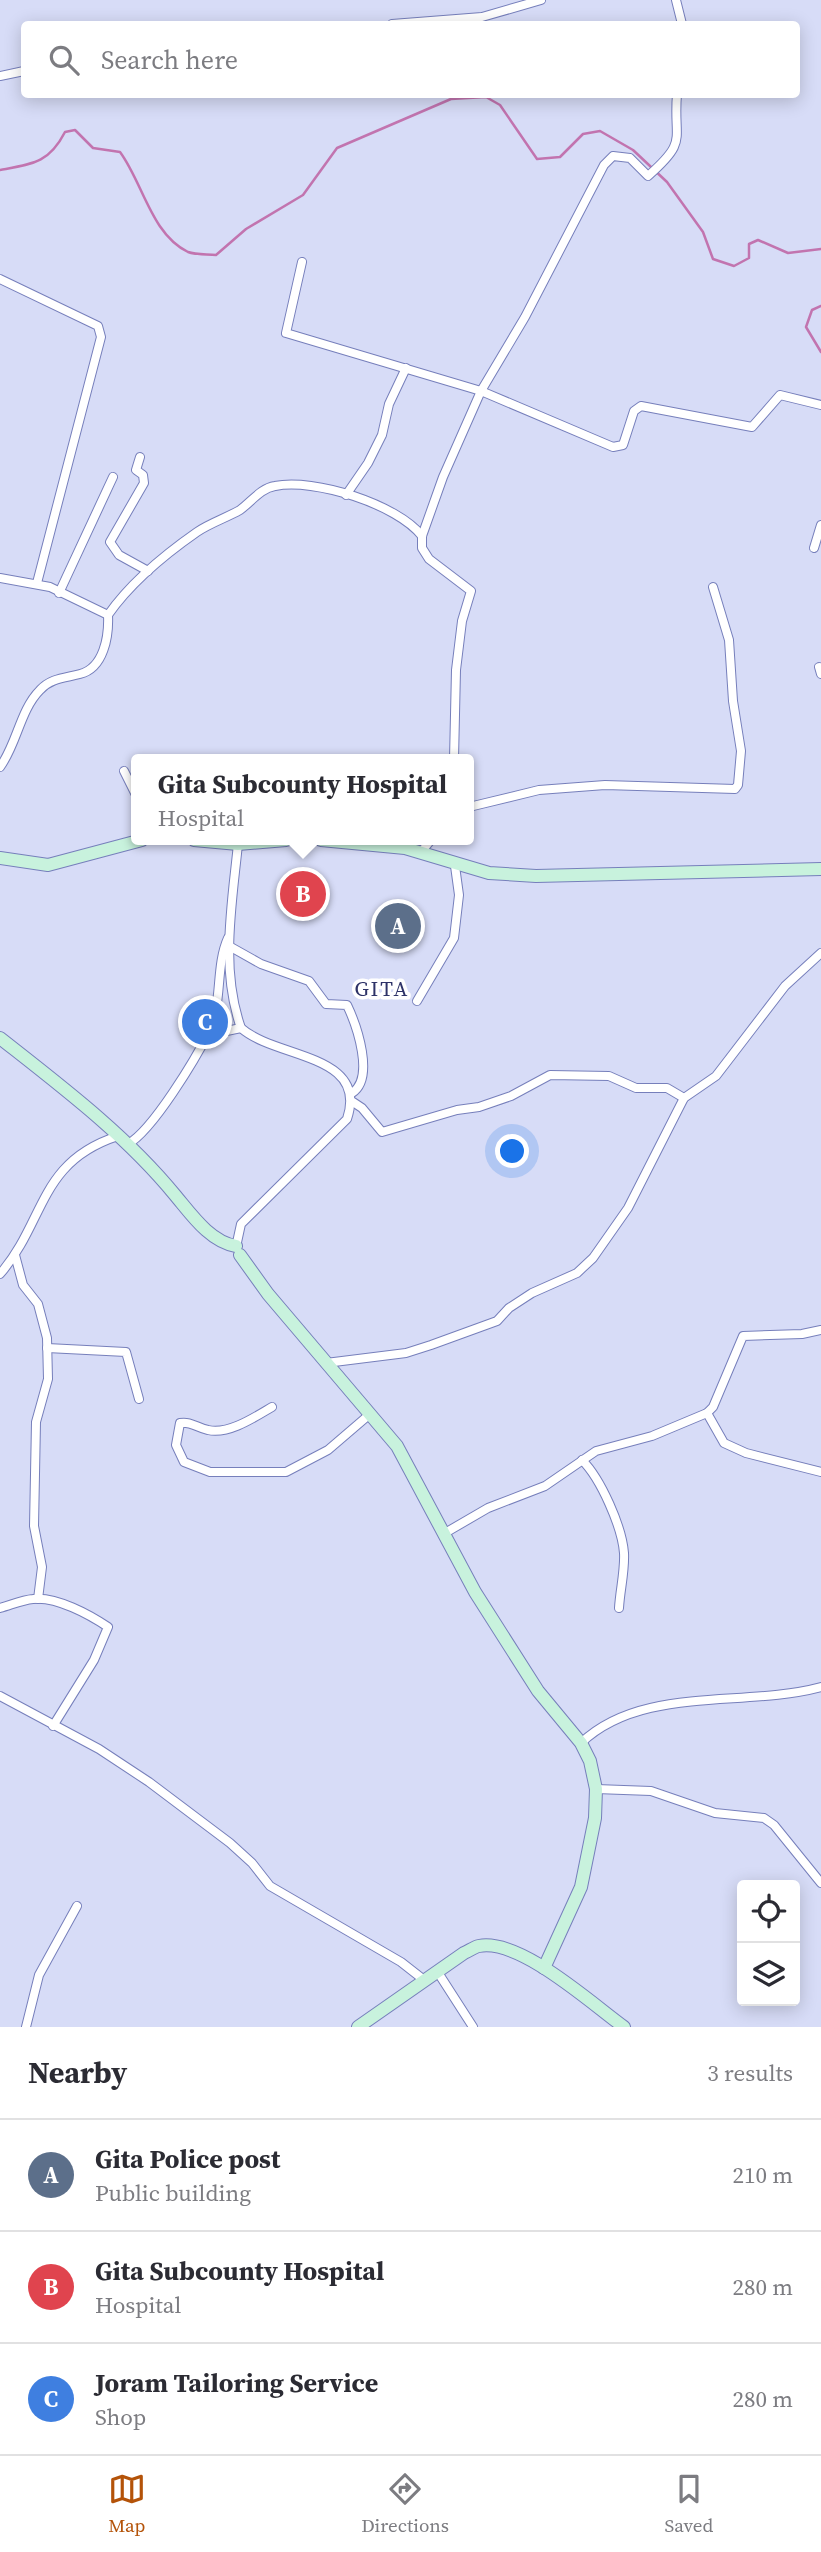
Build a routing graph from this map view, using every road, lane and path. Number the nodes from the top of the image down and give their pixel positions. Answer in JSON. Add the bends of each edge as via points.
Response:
{"nodes":[{"id":1,"x":541,"y":0,"type":"edge"},
{"id":2,"x":676,"y":0,"type":"edge"},
{"id":3,"x":431,"y":21,"type":"edge"},
{"id":4,"x":681,"y":21,"type":"edge"},
{"id":5,"x":21,"y":72,"type":"edge"},
{"id":6,"x":0,"y":76,"type":"edge"},
{"id":7,"x":677,"y":98,"type":"edge"},
{"id":8,"x":302,"y":262,"type":"dead end"},
{"id":9,"x":0,"y":279,"type":"edge"},
{"id":10,"x":406,"y":368,"type":"junction"},
{"id":11,"x":481,"y":391,"type":"junction"},
{"id":12,"x":821,"y":405,"type":"edge"},
{"id":13,"x":140,"y":457,"type":"dead end"},
{"id":14,"x":113,"y":477,"type":"dead end"},
{"id":15,"x":346,"y":495,"type":"junction"},
{"id":16,"x":821,"y":525,"type":"edge"},
{"id":17,"x":422,"y":536,"type":"junction"},
{"id":18,"x":814,"y":548,"type":"dead end"},
{"id":19,"x":148,"y":571,"type":"junction"},
{"id":20,"x":0,"y":578,"type":"edge"},
{"id":21,"x":37,"y":583,"type":"junction"},
{"id":22,"x":713,"y":587,"type":"dead end"},
{"id":23,"x":59,"y":593,"type":"junction"},
{"id":24,"x":108,"y":615,"type":"junction"},
{"id":25,"x":454,"y":754,"type":"edge"},
{"id":26,"x":0,"y":767,"type":"edge"},
{"id":27,"x":124,"y":771,"type":"dead end"},
{"id":28,"x":131,"y":785,"type":"edge"},
{"id":29,"x":474,"y":806,"type":"edge"},
{"id":30,"x":131,"y":843,"type":"edge"},
{"id":31,"x":238,"y":845,"type":"edge"},
{"id":32,"x":363,"y":845,"type":"edge"},
{"id":33,"x":427,"y":845,"type":"edge"},
{"id":34,"x":421,"y":852,"type":"junction"},
{"id":35,"x":0,"y":858,"type":"edge"},
{"id":36,"x":456,"y":866,"type":"junction"},
{"id":37,"x":821,"y":869,"type":"edge"},
{"id":38,"x":230,"y":932,"type":"junction"},
{"id":39,"x":229,"y":946,"type":"junction"},
{"id":40,"x":821,"y":953,"type":"edge"},
{"id":41,"x":417,"y":1001,"type":"dead end"},
{"id":42,"x":242,"y":1028,"type":"junction"},
{"id":43,"x":210,"y":1031,"type":"junction"},
{"id":44,"x":0,"y":1038,"type":"edge"},
{"id":45,"x":352,"y":1098,"type":"junction"},
{"id":46,"x":684,"y":1098,"type":"junction"},
{"id":47,"x":123,"y":1140,"type":"junction"},
{"id":48,"x":238,"y":1251,"type":"junction"},
{"id":49,"x":15,"y":1255,"type":"junction"},
{"id":50,"x":0,"y":1274,"type":"edge"},
{"id":51,"x":821,"y":1330,"type":"edge"},
{"id":52,"x":47,"y":1348,"type":"junction"},
{"id":53,"x":326,"y":1363,"type":"junction"},
{"id":54,"x":139,"y":1399,"type":"dead end"},
{"id":55,"x":272,"y":1407,"type":"dead end"},
{"id":56,"x":707,"y":1413,"type":"junction"},
{"id":57,"x":370,"y":1414,"type":"junction"},
{"id":58,"x":582,"y":1460,"type":"junction"},
{"id":59,"x":821,"y":1472,"type":"edge"},
{"id":60,"x":445,"y":1532,"type":"junction"},
{"id":61,"x":38,"y":1599,"type":"junction"},
{"id":62,"x":0,"y":1608,"type":"edge"},
{"id":63,"x":620,"y":1608,"type":"dead end"},
{"id":64,"x":821,"y":1688,"type":"edge"},
{"id":65,"x":0,"y":1696,"type":"edge"},
{"id":66,"x":53,"y":1726,"type":"junction"},
{"id":67,"x":580,"y":1743,"type":"junction"},
{"id":68,"x":596,"y":1789,"type":"junction"},
{"id":69,"x":821,"y":1883,"type":"edge"},
{"id":70,"x":77,"y":1906,"type":"dead end"},
{"id":71,"x":544,"y":1969,"type":"junction"},
{"id":72,"x":437,"y":1971,"type":"junction"},
{"id":73,"x":424,"y":1980,"type":"junction"},
{"id":74,"x":26,"y":2027,"type":"edge"},
{"id":75,"x":358,"y":2027,"type":"edge"},
{"id":76,"x":473,"y":2027,"type":"edge"},
{"id":77,"x":624,"y":2027,"type":"edge"}],
"edges":[{"from":1,"to":3,"type":"street","via":[[482,17]]},
{"from":2,"to":4,"type":"street"},
{"from":5,"to":6,"type":"street"},
{"from":7,"to":11,"type":"street","via":[[678,139],[671,156],[648,176],[630,158],[613,156],[604,165]]},
{"from":8,"to":10,"type":"street","via":[[286,333]]},
{"from":9,"to":21,"type":"street","via":[[98,326],[101,337]]},
{"from":10,"to":11,"type":"street"},
{"from":10,"to":15,"type":"street","via":[[389,404],[382,435]]},
{"from":11,"to":12,"type":"street","via":[[619,447],[634,411],[641,406],[752,427],[780,395]]},
{"from":11,"to":17,"type":"street"},
{"from":13,"to":19,"type":"street","via":[[136,470],[144,483],[110,542],[119,555]]},
{"from":14,"to":23,"type":"street"},
{"from":15,"to":17,"type":"street","via":[[406,519]]},
{"from":15,"to":19,"type":"street","via":[[310,486],[265,489]]},
{"from":16,"to":18,"type":"street"},
{"from":17,"to":25,"type":"street","via":[[429,559],[471,591],[456,670]]},
{"from":19,"to":24,"type":"street"},
{"from":20,"to":21,"type":"street"},
{"from":21,"to":23,"type":"street"},
{"from":22,"to":29,"type":"street","via":[[729,640],[741,751],[735,789],[605,785],[539,790]]},
{"from":23,"to":24,"type":"street"},
{"from":24,"to":26,"type":"street","via":[[109,634],[97,663],[83,674],[62,677],[39,690]]},
{"from":27,"to":28,"type":"street"},
{"from":30,"to":35,"type":"street","via":[[48,865]]},
{"from":31,"to":38,"type":"street"},
{"from":32,"to":34,"type":"street"},
{"from":33,"to":34,"type":"street"},
{"from":34,"to":36,"type":"street"},
{"from":36,"to":37,"type":"street","via":[[536,876]]},
{"from":36,"to":41,"type":"street","via":[[459,895],[454,938]]},
{"from":38,"to":39,"type":"street"},
{"from":38,"to":43,"type":"street","via":[[219,964]]},
{"from":39,"to":42,"type":"street","via":[[230,980]]},
{"from":39,"to":45,"type":"street","via":[[261,964],[309,981],[326,1004],[347,1005],[362,1066],[362,1080]]},
{"from":40,"to":46,"type":"street","via":[[785,986],[716,1076]]},
{"from":42,"to":43,"type":"street"},
{"from":42,"to":45,"type":"street","via":[[270,1045],[328,1067],[344,1079]]},
{"from":43,"to":47,"type":"street","via":[[149,1127]]},
{"from":44,"to":47,"type":"street"},
{"from":45,"to":46,"type":"street","via":[[382,1132],[479,1107],[550,1075],[609,1076],[636,1087],[667,1088]]},
{"from":45,"to":48,"type":"street","via":[[347,1119],[241,1224]]},
{"from":46,"to":53,"type":"street","via":[[628,1208],[577,1273],[532,1293],[497,1321],[407,1353]]},
{"from":47,"to":48,"type":"street","via":[[205,1228]]},
{"from":47,"to":49,"type":"street","via":[[90,1145],[72,1159],[39,1206]]},
{"from":48,"to":53,"type":"street"},
{"from":49,"to":50,"type":"street"},
{"from":49,"to":52,"type":"street","via":[[23,1285],[38,1304]]},
{"from":51,"to":56,"type":"street","via":[[743,1336]]},
{"from":52,"to":54,"type":"street","via":[[126,1352]]},
{"from":52,"to":61,"type":"street","via":[[47,1379],[36,1422],[34,1526],[42,1567]]},
{"from":53,"to":57,"type":"street"},
{"from":55,"to":57,"type":"street","via":[[224,1429],[180,1423],[176,1444],[184,1462],[210,1472],[286,1472],[328,1450]]},
{"from":56,"to":58,"type":"street"},
{"from":56,"to":59,"type":"street","via":[[724,1443]]},
{"from":57,"to":60,"type":"street","via":[[397,1446]]},
{"from":58,"to":60,"type":"street","via":[[545,1486],[488,1508]]},
{"from":58,"to":63,"type":"street","via":[[593,1472],[620,1535],[624,1553]]},
{"from":60,"to":67,"type":"street","via":[[475,1592],[538,1691]]},
{"from":61,"to":62,"type":"street"},
{"from":61,"to":66,"type":"street","via":[[68,1607],[108,1629]]},
{"from":64,"to":67,"type":"street","via":[[758,1699],[652,1706],[606,1724]]},
{"from":65,"to":66,"type":"street"},
{"from":66,"to":73,"type":"street","via":[[99,1749],[175,1801],[252,1863],[271,1886]]},
{"from":67,"to":68,"type":"street","via":[[590,1761]]},
{"from":68,"to":69,"type":"street","via":[[651,1791],[715,1813],[764,1818]]},
{"from":68,"to":71,"type":"street","via":[[581,1887]]},
{"from":70,"to":74,"type":"street","via":[[38,1975]]},
{"from":71,"to":72,"type":"street","via":[[502,1949],[479,1946]]},
{"from":71,"to":77,"type":"street"},
{"from":72,"to":73,"type":"street"},
{"from":72,"to":76,"type":"street"},
{"from":73,"to":75,"type":"street"}]}
